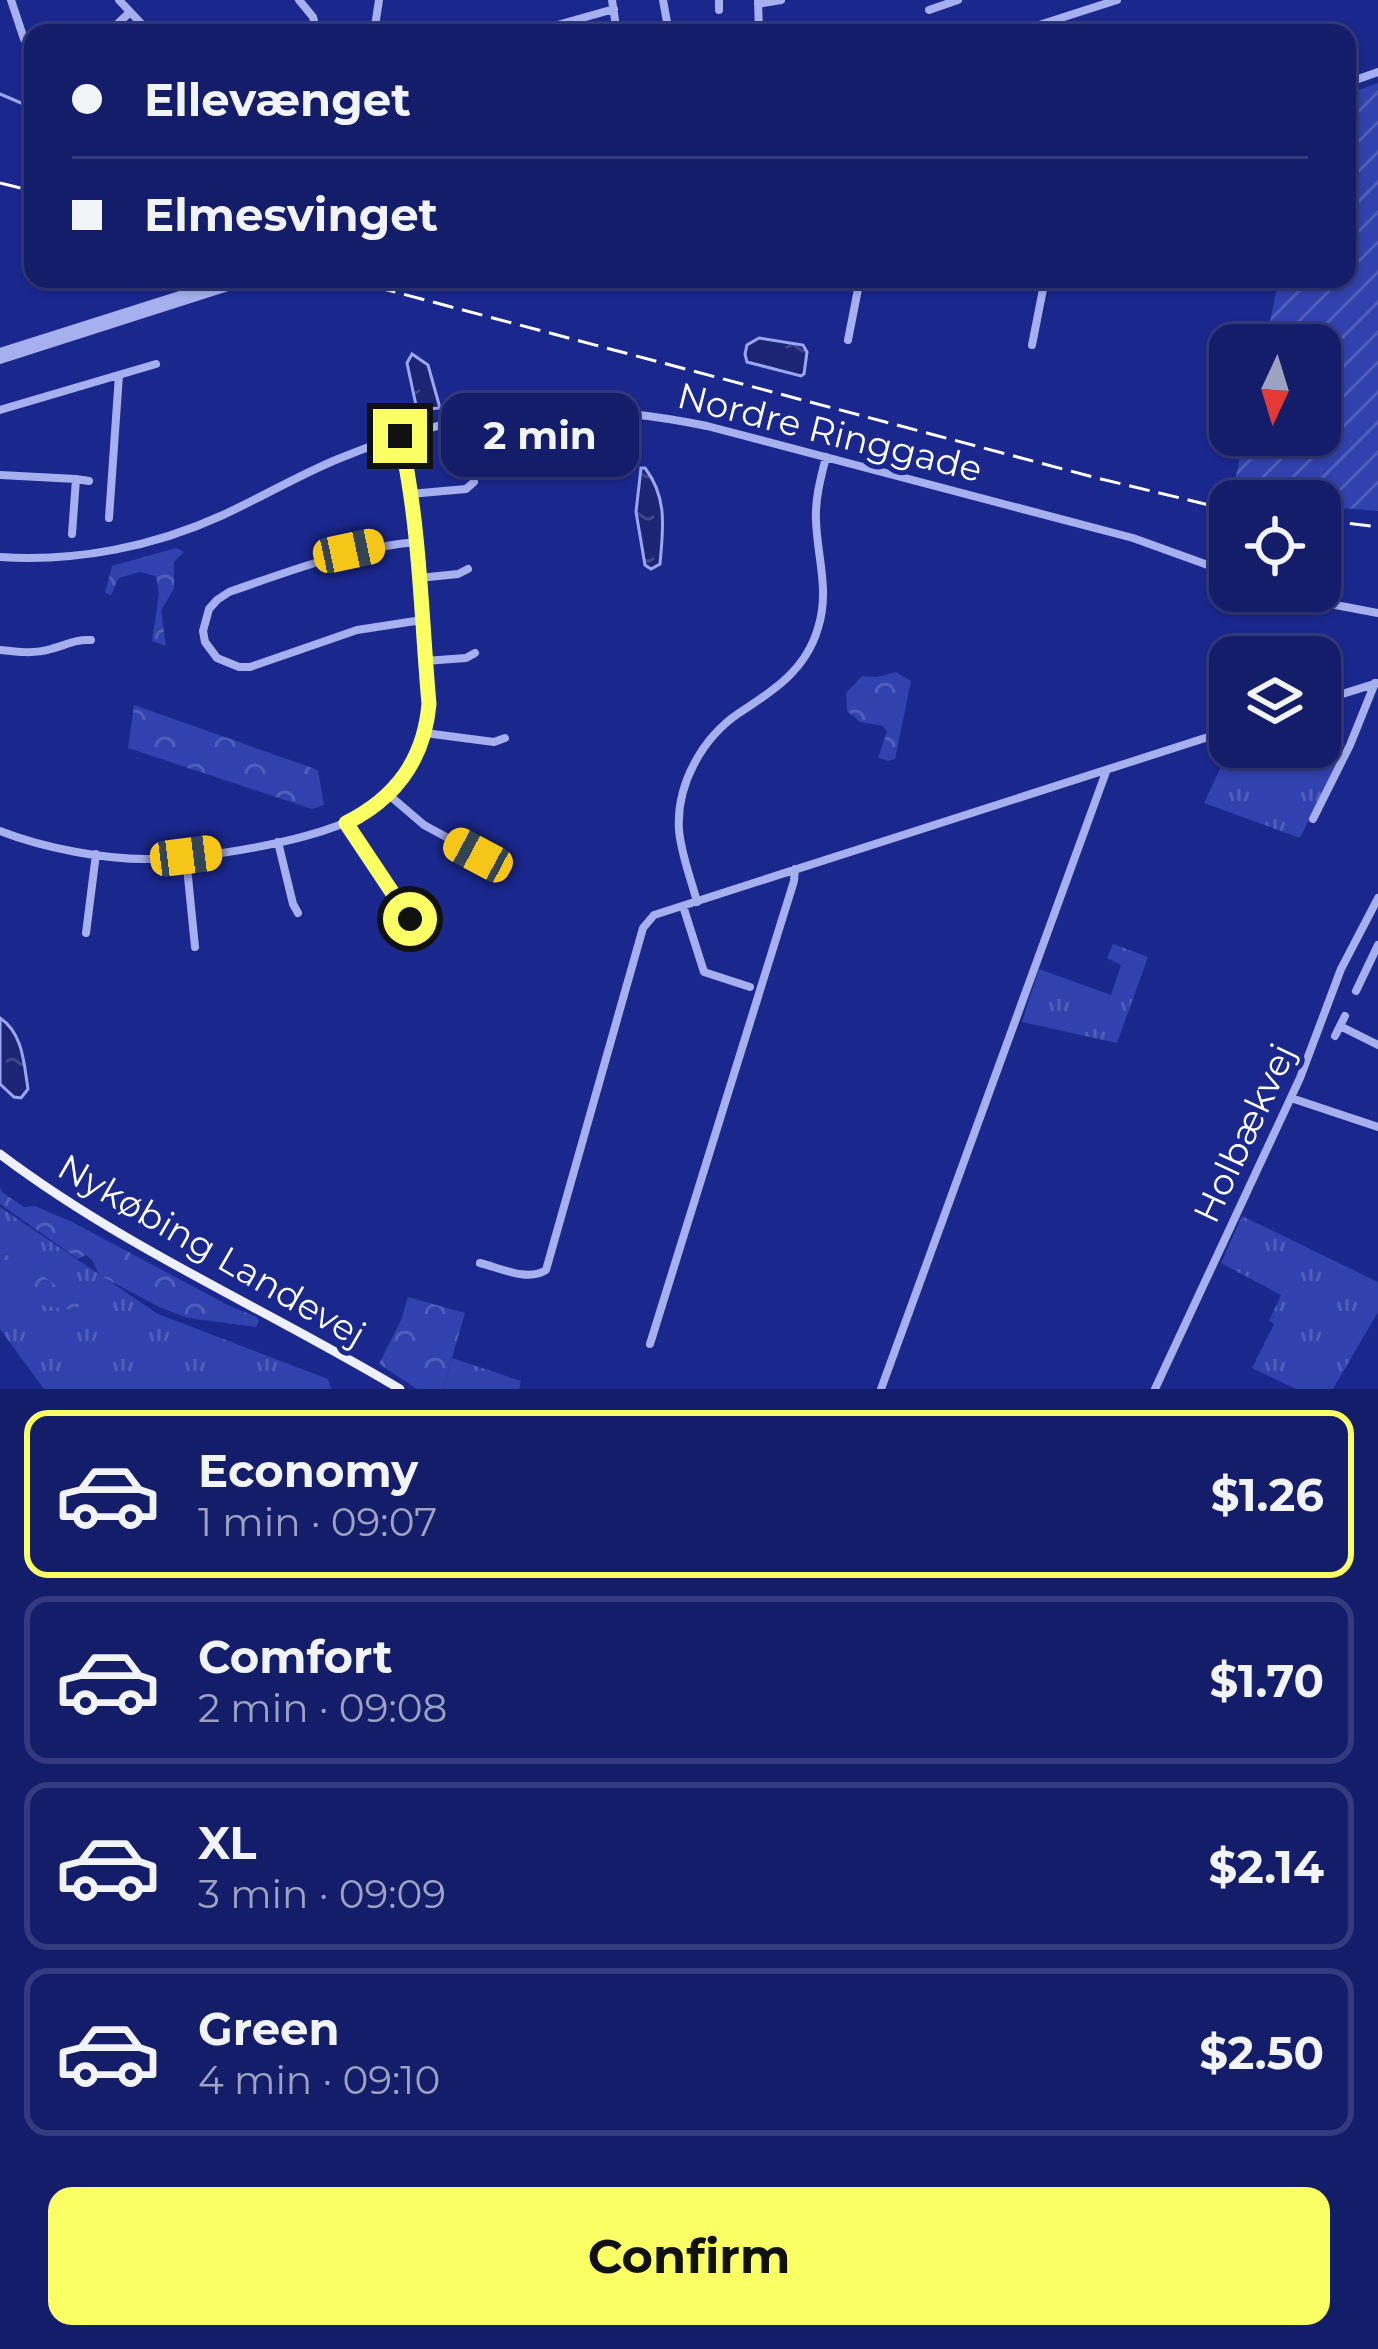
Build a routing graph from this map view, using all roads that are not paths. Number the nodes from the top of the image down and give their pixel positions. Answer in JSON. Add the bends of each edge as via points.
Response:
{"nodes":[{"id":1,"x":10,"y":0,"type":"edge"},
{"id":2,"x":119,"y":0,"type":"edge"},
{"id":3,"x":782,"y":0,"type":"edge"},
{"id":4,"x":958,"y":0,"type":"edge"},
{"id":5,"x":1117,"y":0,"type":"edge"},
{"id":6,"x":758,"y":2,"type":"edge"},
{"id":7,"x":613,"y":4,"type":"edge"},
{"id":8,"x":929,"y":10,"type":"dead end"},
{"id":9,"x":129,"y":13,"type":"junction"},
{"id":10,"x":117,"y":24,"type":"edge"},
{"id":11,"x":141,"y":24,"type":"edge"},
{"id":12,"x":555,"y":24,"type":"edge"},
{"id":13,"x":1042,"y":24,"type":"edge"},
{"id":14,"x":24,"y":39,"type":"edge"},
{"id":15,"x":203,"y":288,"type":"edge"},
{"id":16,"x":223,"y":288,"type":"edge"},
{"id":17,"x":858,"y":288,"type":"edge"},
{"id":18,"x":1044,"y":288,"type":"edge"},
{"id":19,"x":848,"y":340,"type":"dead end"},
{"id":20,"x":1032,"y":345,"type":"dead end"},
{"id":21,"x":0,"y":356,"type":"edge"},
{"id":22,"x":156,"y":364,"type":"dead end"},
{"id":23,"x":119,"y":375,"type":"junction"},
{"id":24,"x":0,"y":410,"type":"edge"},
{"id":25,"x":400,"y":436,"type":"junction"},
{"id":26,"x":826,"y":457,"type":"junction"},
{"id":27,"x":0,"y":475,"type":"edge"},
{"id":28,"x":76,"y":479,"type":"junction"},
{"id":29,"x":89,"y":481,"type":"dead end"},
{"id":30,"x":474,"y":482,"type":"dead end"},
{"id":31,"x":410,"y":494,"type":"junction"},
{"id":32,"x":109,"y":518,"type":"dead end"},
{"id":33,"x":72,"y":534,"type":"dead end"},
{"id":34,"x":416,"y":542,"type":"junction"},
{"id":35,"x":0,"y":557,"type":"edge"},
{"id":36,"x":1209,"y":565,"type":"edge"},
{"id":37,"x":468,"y":568,"type":"dead end"},
{"id":38,"x":419,"y":578,"type":"junction"},
{"id":39,"x":1341,"y":606,"type":"edge"},
{"id":40,"x":1378,"y":613,"type":"edge"},
{"id":41,"x":422,"y":620,"type":"junction"},
{"id":42,"x":91,"y":640,"type":"dead end"},
{"id":43,"x":0,"y":650,"type":"edge"},
{"id":44,"x":475,"y":653,"type":"dead end"},
{"id":45,"x":425,"y":661,"type":"junction"},
{"id":46,"x":1376,"y":683,"type":"edge"},
{"id":47,"x":1341,"y":694,"type":"edge"},
{"id":48,"x":425,"y":733,"type":"junction"},
{"id":49,"x":1209,"y":737,"type":"edge"},
{"id":50,"x":506,"y":738,"type":"dead end"},
{"id":51,"x":1106,"y":770,"type":"junction"},
{"id":52,"x":389,"y":795,"type":"junction"},
{"id":53,"x":1312,"y":819,"type":"dead end"},
{"id":54,"x":346,"y":823,"type":"junction"},
{"id":55,"x":0,"y":831,"type":"edge"},
{"id":56,"x":278,"y":842,"type":"junction"},
{"id":57,"x":96,"y":854,"type":"junction"},
{"id":58,"x":186,"y":856,"type":"junction"},
{"id":59,"x":487,"y":856,"type":"dead end"},
{"id":60,"x":795,"y":869,"type":"junction"},
{"id":61,"x":1378,"y":898,"type":"edge"},
{"id":62,"x":697,"y":902,"type":"junction"},
{"id":63,"x":683,"y":906,"type":"junction"},
{"id":64,"x":1375,"y":911,"type":"edge"},
{"id":65,"x":298,"y":913,"type":"dead end"},
{"id":66,"x":410,"y":919,"type":"dead end"},
{"id":67,"x":86,"y":933,"type":"dead end"},
{"id":68,"x":1378,"y":945,"type":"edge"},
{"id":69,"x":195,"y":947,"type":"dead end"},
{"id":70,"x":750,"y":987,"type":"dead end"},
{"id":71,"x":1356,"y":991,"type":"dead end"},
{"id":72,"x":1335,"y":1036,"type":"dead end"},
{"id":73,"x":1378,"y":1045,"type":"edge"},
{"id":74,"x":1292,"y":1098,"type":"junction"},
{"id":75,"x":1378,"y":1127,"type":"edge"},
{"id":76,"x":0,"y":1154,"type":"edge"},
{"id":77,"x":480,"y":1263,"type":"dead end"},
{"id":78,"x":650,"y":1344,"type":"dead end"},
{"id":79,"x":400,"y":1389,"type":"edge"},
{"id":80,"x":881,"y":1389,"type":"edge"},
{"id":81,"x":1155,"y":1389,"type":"edge"}],
"edges":[{"from":1,"to":14,"type":"street"},
{"from":2,"to":9,"type":"street"},
{"from":3,"to":6,"type":"street"},
{"from":4,"to":8,"type":"street"},
{"from":5,"to":13,"type":"street"},
{"from":7,"to":12,"type":"street"},
{"from":9,"to":10,"type":"street"},
{"from":9,"to":11,"type":"street"},
{"from":15,"to":21,"type":"street"},
{"from":16,"to":21,"type":"street"},
{"from":17,"to":19,"type":"street"},
{"from":18,"to":20,"type":"street"},
{"from":22,"to":23,"type":"street"},
{"from":23,"to":24,"type":"street"},
{"from":23,"to":32,"type":"street"},
{"from":25,"to":26,"type":"street","name":"Nordre Ringgade","via":[[499,413],[578,409],[657,416]]},
{"from":25,"to":31,"type":"street"},
{"from":25,"to":35,"type":"street","name":"Nordre Ringgade","via":[[146,543],[52,559]]},
{"from":26,"to":36,"type":"street","name":"Nordre Ringgade"},
{"from":26,"to":62,"type":"street","via":[[816,503],[825,587],[811,647],[776,690],[715,734],[688,778],[679,832]]},
{"from":27,"to":28,"type":"street"},
{"from":28,"to":29,"type":"street"},
{"from":28,"to":33,"type":"street"},
{"from":30,"to":31,"type":"street"},
{"from":31,"to":34,"type":"street"},
{"from":34,"to":38,"type":"street"},
{"from":34,"to":41,"type":"street","via":[[349,551],[229,592],[209,609],[203,631],[217,658],[250,667],[356,630]]},
{"from":37,"to":38,"type":"street"},
{"from":38,"to":41,"type":"street"},
{"from":39,"to":40,"type":"street"},
{"from":41,"to":45,"type":"street"},
{"from":42,"to":43,"type":"street"},
{"from":44,"to":45,"type":"street"},
{"from":45,"to":48,"type":"street"},
{"from":46,"to":47,"type":"street"},
{"from":46,"to":53,"type":"street"},
{"from":48,"to":50,"type":"street"},
{"from":48,"to":52,"type":"street"},
{"from":49,"to":51,"type":"street"},
{"from":51,"to":60,"type":"street"},
{"from":51,"to":80,"type":"street"},
{"from":52,"to":54,"type":"street"},
{"from":52,"to":59,"type":"street","via":[[424,825]]},
{"from":54,"to":56,"type":"street"},
{"from":54,"to":66,"type":"street"},
{"from":55,"to":57,"type":"street"},
{"from":56,"to":58,"type":"street"},
{"from":56,"to":65,"type":"street"},
{"from":57,"to":58,"type":"street"},
{"from":57,"to":67,"type":"street"},
{"from":58,"to":69,"type":"street"},
{"from":60,"to":62,"type":"street"},
{"from":60,"to":78,"type":"street"},
{"from":61,"to":64,"type":"street","name":"Holbækvej"},
{"from":62,"to":63,"type":"street"},
{"from":63,"to":70,"type":"street","via":[[704,972]]},
{"from":63,"to":77,"type":"street","via":[[654,915],[643,928],[546,1270],[529,1276]]},
{"from":64,"to":74,"type":"street","name":"Holbækvej","via":[[1341,969]]},
{"from":68,"to":71,"type":"street"},
{"from":72,"to":73,"type":"street","via":[[1342,1021]]},
{"from":74,"to":75,"type":"street"},
{"from":74,"to":81,"type":"street","name":"Holbækvej"},
{"from":76,"to":79,"type":"main road","name":"Nykøbing Landevej","via":[[97,1222]]}]}
